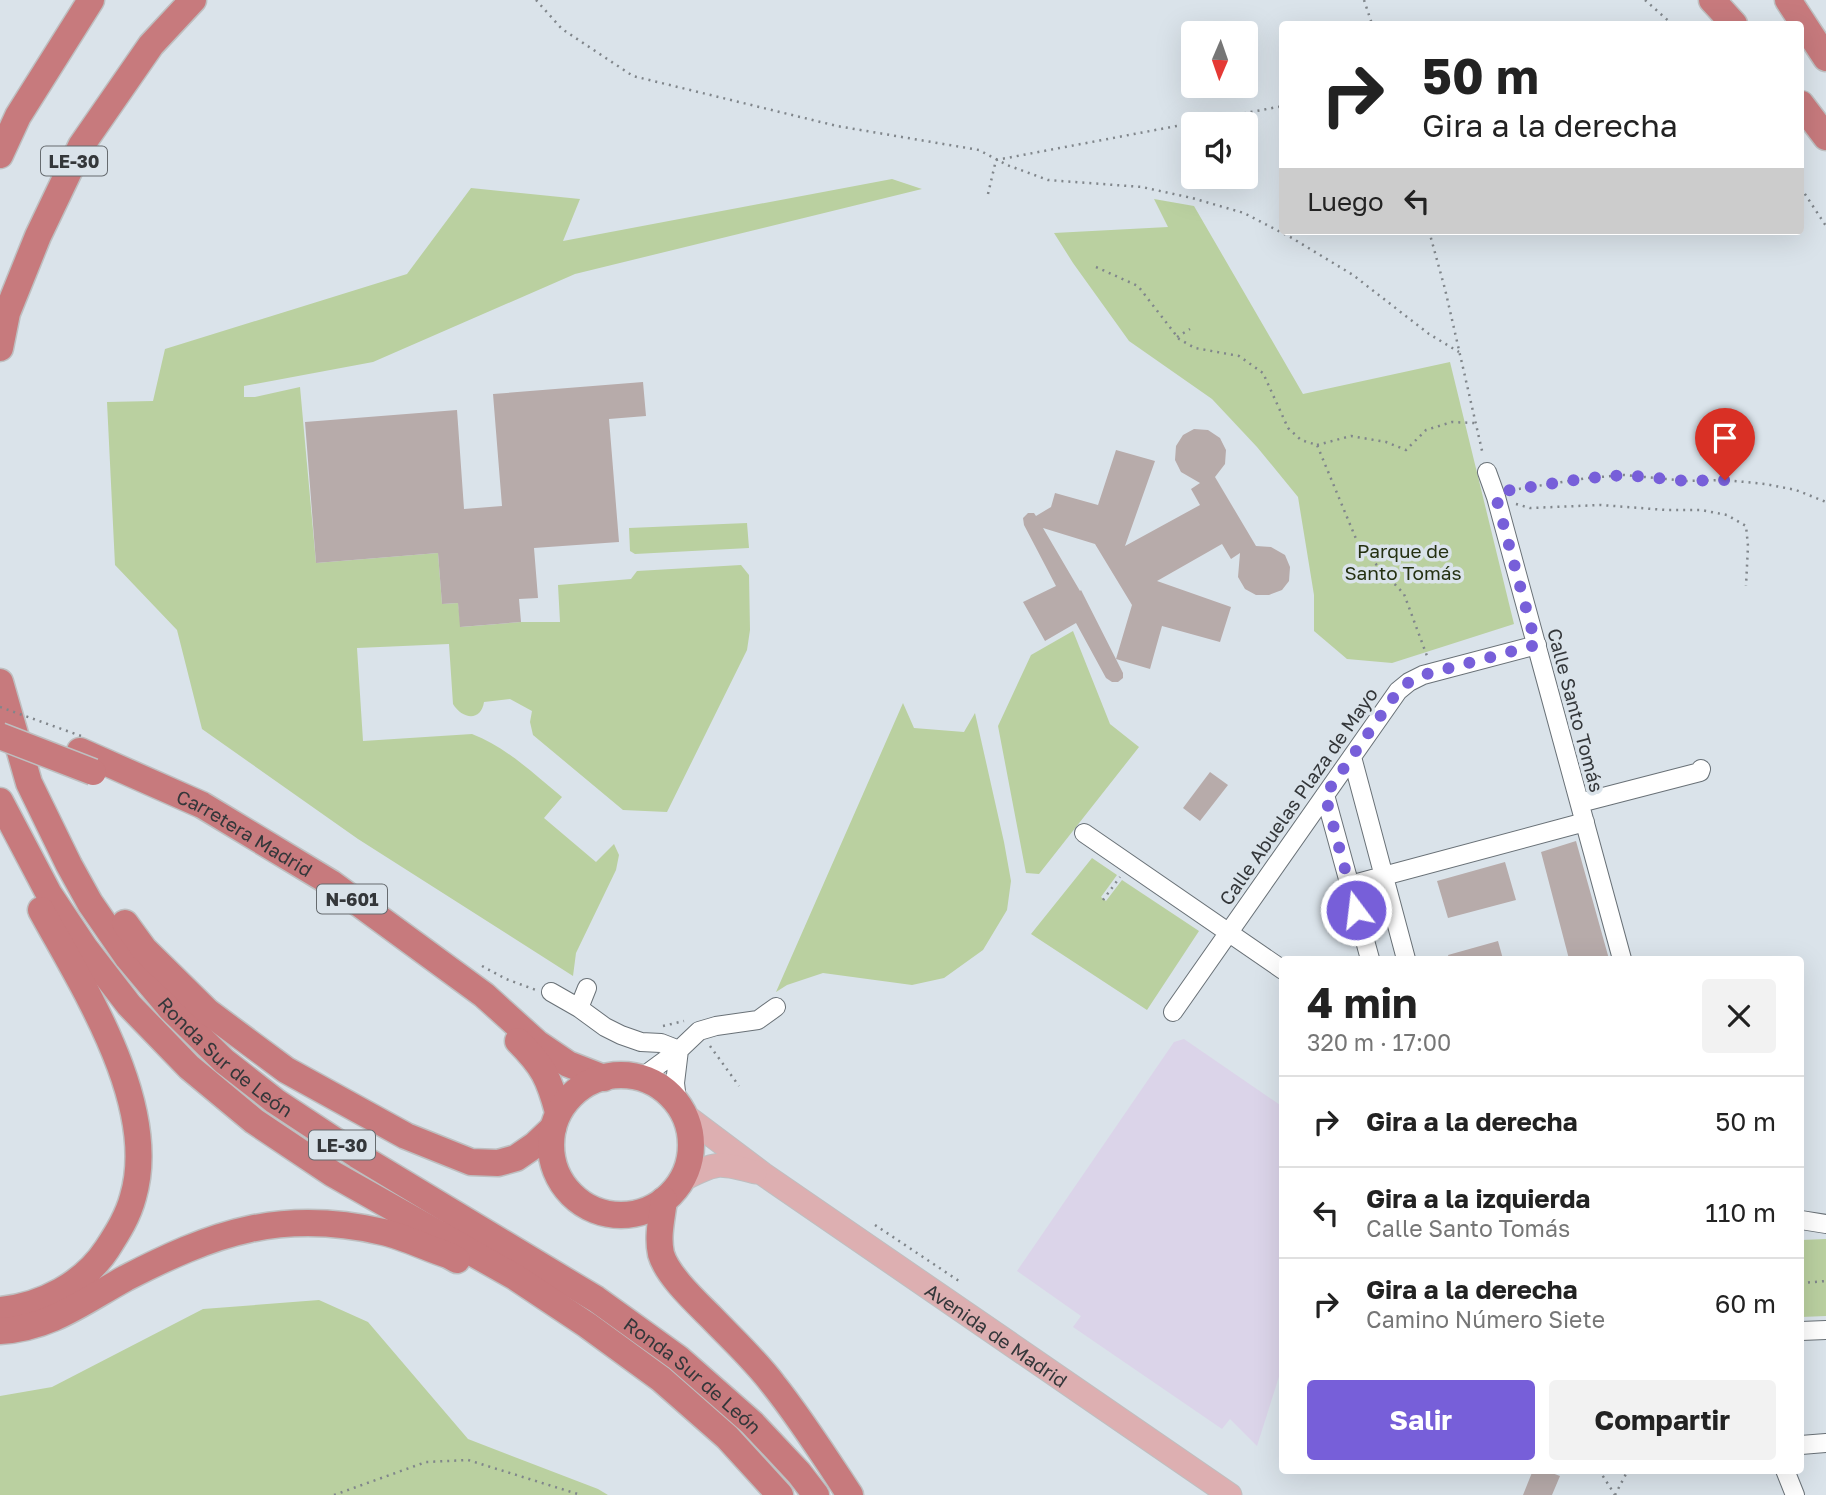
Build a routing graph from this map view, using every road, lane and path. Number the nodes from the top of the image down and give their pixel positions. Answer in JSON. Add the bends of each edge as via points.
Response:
{"nodes":[{"id":1,"x":91,"y":0,"type":"edge"},
{"id":2,"x":194,"y":0,"type":"edge"},
{"id":3,"x":536,"y":0,"type":"edge"},
{"id":4,"x":1364,"y":0,"type":"edge"},
{"id":5,"x":1645,"y":0,"type":"edge"},
{"id":6,"x":1712,"y":0,"type":"edge"},
{"id":7,"x":1788,"y":0,"type":"edge"},
{"id":8,"x":1371,"y":21,"type":"edge"},
{"id":9,"x":1668,"y":21,"type":"edge"},
{"id":10,"x":1731,"y":21,"type":"edge"},
{"id":11,"x":1802,"y":21,"type":"edge"},
{"id":12,"x":1804,"y":24,"type":"edge"},
{"id":13,"x":1826,"y":58,"type":"edge"},
{"id":14,"x":1279,"y":107,"type":"edge"},
{"id":15,"x":1804,"y":108,"type":"edge"},
{"id":16,"x":1826,"y":137,"type":"edge"},
{"id":17,"x":0,"y":155,"type":"edge"},
{"id":18,"x":996,"y":160,"type":"junction"},
{"id":19,"x":1804,"y":193,"type":"edge"},
{"id":20,"x":988,"y":194,"type":"dead end"},
{"id":21,"x":1826,"y":226,"type":"edge"},
{"id":22,"x":1279,"y":231,"type":"edge"},
{"id":23,"x":1286,"y":235,"type":"edge"},
{"id":24,"x":1430,"y":235,"type":"edge"},
{"id":25,"x":1096,"y":267,"type":"dead end"},
{"id":26,"x":1190,"y":329,"type":"dead end"},
{"id":27,"x":1177,"y":337,"type":"junction"},
{"id":28,"x":0,"y":348,"type":"edge"},
{"id":29,"x":1459,"y":352,"type":"junction"},
{"id":30,"x":1475,"y":423,"type":"junction"},
{"id":31,"x":1317,"y":445,"type":"junction"},
{"id":32,"x":1487,"y":472,"type":"joint"},
{"id":33,"x":1496,"y":497,"type":"junction"},
{"id":34,"x":1826,"y":502,"type":"edge"},
{"id":35,"x":1746,"y":586,"type":"dead end"},
{"id":36,"x":1536,"y":645,"type":"junction"},
{"id":37,"x":1433,"y":673,"type":"junction"},
{"id":38,"x":0,"y":682,"type":"edge"},
{"id":39,"x":0,"y":707,"type":"edge"},
{"id":40,"x":0,"y":720,"type":"edge"},
{"id":41,"x":0,"y":736,"type":"edge"},
{"id":42,"x":86,"y":753,"type":"junction"},
{"id":43,"x":1352,"y":757,"type":"junction"},
{"id":44,"x":1701,"y":769,"type":"dead end"},
{"id":45,"x":29,"y":783,"type":"junction"},
{"id":46,"x":1325,"y":795,"type":"junction"},
{"id":47,"x":1,"y":803,"type":"edge"},
{"id":48,"x":1580,"y":803,"type":"junction"},
{"id":49,"x":1585,"y":822,"type":"junction"},
{"id":50,"x":1084,"y":834,"type":"dead end"},
{"id":51,"x":1129,"y":864,"type":"junction"},
{"id":52,"x":1384,"y":876,"type":"junction"},
{"id":53,"x":1350,"y":885,"type":"junction"},
{"id":54,"x":1103,"y":900,"type":"dead end"},
{"id":55,"x":1228,"y":933,"type":"junction"},
{"id":56,"x":1369,"y":956,"type":"edge"},
{"id":57,"x":1405,"y":956,"type":"edge"},
{"id":58,"x":1621,"y":956,"type":"edge"},
{"id":59,"x":1279,"y":968,"type":"edge"},
{"id":60,"x":587,"y":988,"type":"dead end"},
{"id":61,"x":551,"y":992,"type":"dead end"},
{"id":62,"x":776,"y":1007,"type":"dead end"},
{"id":63,"x":579,"y":1008,"type":"junction"},
{"id":64,"x":1173,"y":1012,"type":"dead end"},
{"id":65,"x":704,"y":1038,"type":"dead end"},
{"id":66,"x":679,"y":1049,"type":"junction"},
{"id":67,"x":604,"y":1078,"type":"junction"},
{"id":68,"x":640,"y":1078,"type":"junction"},
{"id":69,"x":739,"y":1086,"type":"dead end"},
{"id":70,"x":682,"y":1108,"type":"junction"},
{"id":71,"x":556,"y":1120,"type":"junction"},
{"id":72,"x":763,"y":1174,"type":"junction"},
{"id":73,"x":682,"y":1180,"type":"junction"},
{"id":74,"x":664,"y":1200,"type":"junction"},
{"id":75,"x":1804,"y":1220,"type":"edge"},
{"id":76,"x":1826,"y":1224,"type":"edge"},
{"id":77,"x":875,"y":1225,"type":"dead end"},
{"id":78,"x":1826,"y":1281,"type":"edge"},
{"id":79,"x":962,"y":1283,"type":"dead end"},
{"id":80,"x":1804,"y":1283,"type":"edge"},
{"id":81,"x":0,"y":1310,"type":"edge"},
{"id":82,"x":587,"y":1325,"type":"junction"},
{"id":83,"x":1826,"y":1330,"type":"edge"},
{"id":84,"x":0,"y":1331,"type":"edge"},
{"id":85,"x":1804,"y":1331,"type":"edge"},
{"id":86,"x":1826,"y":1443,"type":"edge"},
{"id":87,"x":1804,"y":1445,"type":"edge"},
{"id":88,"x":1602,"y":1474,"type":"edge"},
{"id":89,"x":1626,"y":1474,"type":"edge"},
{"id":90,"x":1787,"y":1474,"type":"edge"},
{"id":91,"x":334,"y":1495,"type":"edge"},
{"id":92,"x":581,"y":1495,"type":"edge"},
{"id":93,"x":780,"y":1495,"type":"edge"},
{"id":94,"x":816,"y":1495,"type":"edge"},
{"id":95,"x":850,"y":1495,"type":"edge"},
{"id":96,"x":1230,"y":1495,"type":"edge"},
{"id":97,"x":1615,"y":1495,"type":"edge"},
{"id":98,"x":1795,"y":1495,"type":"edge"}],
"edges":[{"from":1,"to":17,"type":"highway","via":[[18,116]]},
{"from":2,"to":28,"type":"highway","number":"LE-30","via":[[150,45],[81,146],[38,236],[8,313]]},
{"from":3,"to":18,"type":"path","via":[[562,29],[633,76],[837,126],[979,150]]},
{"from":4,"to":8,"type":"path"},
{"from":5,"to":9,"type":"path"},
{"from":6,"to":10,"type":"highway"},
{"from":7,"to":11,"type":"highway"},
{"from":12,"to":13,"type":"highway"},
{"from":14,"to":18,"type":"path"},
{"from":15,"to":16,"type":"highway"},
{"from":18,"to":20,"type":"path"},
{"from":18,"to":22,"type":"path","via":[[1048,180],[1142,187],[1192,198],[1244,213]]},
{"from":19,"to":21,"type":"path"},
{"from":23,"to":29,"type":"path","via":[[1353,275]]},
{"from":24,"to":29,"type":"path"},
{"from":25,"to":27,"type":"path","via":[[1138,286]]},
{"from":26,"to":27,"type":"path"},
{"from":27,"to":31,"type":"path","via":[[1195,348],[1239,356],[1263,373],[1288,428],[1301,440]]},
{"from":29,"to":30,"type":"path"},
{"from":30,"to":31,"type":"path","via":[[1452,422],[1426,430],[1406,450],[1351,436]]},
{"from":30,"to":32,"type":"path"},
{"from":31,"to":37,"type":"path","via":[[1359,547],[1404,594]]},
{"from":32,"to":33,"type":"street","name":"Calle Santo Tomás"},
{"from":33,"to":34,"type":"path","via":[[1505,491],[1624,475],[1765,484]]},
{"from":33,"to":35,"type":"path","via":[[1530,508],[1613,506],[1727,515],[1746,526]]},
{"from":33,"to":36,"type":"street","name":"Calle Santo Tomás"},
{"from":36,"to":37,"type":"street","name":"Calle Abuelas Plaza de Mayo"},
{"from":36,"to":48,"type":"street","name":"Calle Santo Tomás"},
{"from":37,"to":43,"type":"street","name":"Calle Abuelas Plaza de Mayo","via":[[1398,691]]},
{"from":38,"to":45,"type":"highway","name":"Ronda Sur de León","number":"LE-30"},
{"from":39,"to":42,"type":"path","bridge":true},
{"from":40,"to":42,"type":"highway","name":"Carretera Madrid","number":"N-601"},
{"from":41,"to":42,"type":"highway","name":"Carretera Madrid","number":"N-601","bridge":true},
{"from":42,"to":67,"type":"highway","name":"Carretera Madrid","number":"N-601","via":[[202,805],[331,883],[484,995],[537,1043],[568,1064]]},
{"from":42,"to":71,"type":"highway","name":"Carretera Madrid","number":"N-601","via":[[315,890],[499,1023],[536,1059],[551,1085]]},
{"from":43,"to":46,"type":"street","name":"Calle Abuelas Plaza de Mayo"},
{"from":43,"to":52,"type":"street"},
{"from":44,"to":48,"type":"street"},
{"from":45,"to":71,"type":"highway","via":[[144,950],[208,1012],[286,1069],[406,1136],[471,1162],[516,1158],[535,1145]]},
{"from":45,"to":94,"type":"highway","name":"Ronda Sur de León","number":"LE-30","via":[[90,903],[128,958],[224,1061],[347,1149],[596,1299],[678,1358],[752,1423]]},
{"from":46,"to":53,"type":"street"},
{"from":46,"to":55,"type":"street","name":"Calle Abuelas Plaza de Mayo"},
{"from":47,"to":81,"type":"highway","via":[[12,857],[95,1010],[121,1068],[132,1108],[138,1168],[121,1228],[85,1276],[58,1293]]},
{"from":47,"to":82,"type":"highway","name":"Ronda Sur de León","number":"LE-30","via":[[49,894],[85,948],[129,1005],[189,1067],[254,1121],[332,1174],[515,1277]]},
{"from":48,"to":49,"type":"street","name":"Calle Santo Tomás"},
{"from":49,"to":52,"type":"street"},
{"from":49,"to":58,"type":"street","name":"Calle Santo Tomás"},
{"from":50,"to":51,"type":"street"},
{"from":51,"to":54,"type":"path"},
{"from":51,"to":55,"type":"street"},
{"from":52,"to":53,"type":"street"},
{"from":52,"to":57,"type":"street"},
{"from":53,"to":56,"type":"street"},
{"from":55,"to":59,"type":"street"},
{"from":55,"to":64,"type":"street","name":"Calle Abuelas Plaza de Mayo"},
{"from":60,"to":63,"type":"street"},
{"from":61,"to":63,"type":"street"},
{"from":62,"to":66,"type":"street","via":[[758,1020],[699,1031]]},
{"from":63,"to":66,"type":"street","via":[[621,1035]]},
{"from":65,"to":69,"type":"path"},
{"from":66,"to":68,"type":"street"},
{"from":66,"to":70,"type":"street","via":[[675,1083]]},
{"from":67,"to":68,"type":"highway","number":"N-601"},
{"from":67,"to":71,"type":"highway","number":"N-601","via":[[570,1096]]},
{"from":68,"to":70,"type":"highway","number":"N-601","via":[[666,1090]]},
{"from":70,"to":72,"type":"main road","name":"Avenida de Madrid"},
{"from":70,"to":73,"type":"highway","number":"N-601","via":[[692,1137]]},
{"from":71,"to":74,"type":"highway","number":"N-601","via":[[551,1150],[554,1171],[582,1203],[624,1215]]},
{"from":72,"to":73,"type":"main road","name":"Avenida de Madrid","via":[[716,1164]]},
{"from":72,"to":96,"type":"main road","name":"Avenida de Madrid"},
{"from":73,"to":74,"type":"highway","number":"N-601"},
{"from":74,"to":95,"type":"highway","via":[[661,1254],[669,1268],[772,1383]]},
{"from":75,"to":76,"type":"street"},
{"from":77,"to":79,"type":"path"},
{"from":78,"to":80,"type":"path"},
{"from":82,"to":84,"type":"highway","via":[[525,1299],[448,1255],[384,1232],[298,1223],[250,1229],[198,1245],[52,1319]]},
{"from":82,"to":93,"type":"highway","name":"Ronda Sur de León","number":"LE-30","via":[[670,1387],[726,1437]]},
{"from":83,"to":85,"type":"street"},
{"from":86,"to":87,"type":"street"},
{"from":88,"to":97,"type":"path"},
{"from":89,"to":97,"type":"path"},
{"from":90,"to":98,"type":"street"},
{"from":91,"to":92,"type":"path","via":[[426,1462],[468,1460]]}]}
